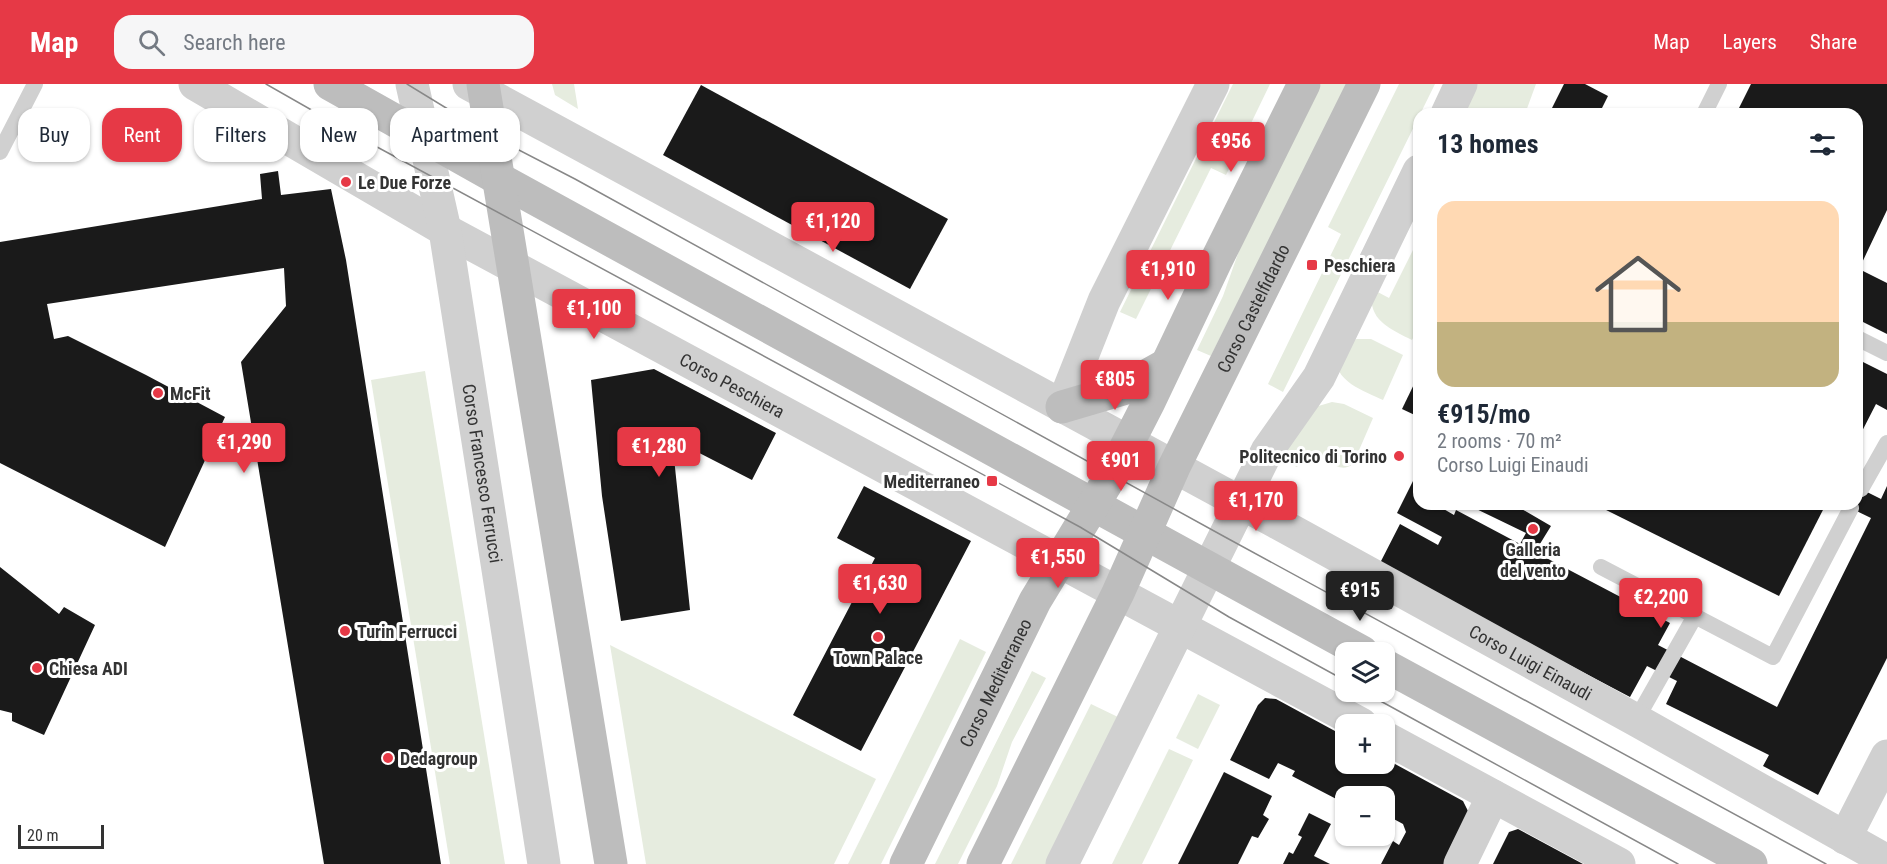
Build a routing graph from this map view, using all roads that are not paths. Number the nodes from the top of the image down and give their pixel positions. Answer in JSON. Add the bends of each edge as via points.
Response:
{"nodes":[{"id":1,"x":34,"y":84,"type":"edge"},
{"id":2,"x":195,"y":84,"type":"edge"},
{"id":3,"x":330,"y":84,"type":"edge"},
{"id":4,"x":412,"y":84,"type":"edge"},
{"id":5,"x":1212,"y":84,"type":"edge"},
{"id":6,"x":1304,"y":84,"type":"edge"},
{"id":7,"x":1364,"y":84,"type":"edge"},
{"id":8,"x":1461,"y":84,"type":"edge"},
{"id":9,"x":1719,"y":84,"type":"edge"},
{"id":10,"x":479,"y":87,"type":"edge"},
{"id":11,"x":417,"y":108,"type":"edge"},
{"id":12,"x":1450,"y":108,"type":"edge"},
{"id":13,"x":1707,"y":108,"type":"edge"},
{"id":14,"x":390,"y":118,"type":"edge"},
{"id":15,"x":0,"y":152,"type":"edge"},
{"id":16,"x":430,"y":162,"type":"edge"},
{"id":17,"x":469,"y":162,"type":"edge"},
{"id":18,"x":499,"y":179,"type":"junction"},
{"id":19,"x":1413,"y":183,"type":"edge"},
{"id":20,"x":445,"y":230,"type":"junction"},
{"id":21,"x":513,"y":267,"type":"junction"},
{"id":22,"x":1863,"y":341,"type":"edge"},
{"id":23,"x":1887,"y":353,"type":"edge"},
{"id":24,"x":1167,"y":365,"type":"junction"},
{"id":25,"x":1062,"y":407,"type":"junction"},
{"id":26,"x":1128,"y":441,"type":"junction"},
{"id":27,"x":1887,"y":443,"type":"edge"},
{"id":28,"x":1173,"y":467,"type":"junction"},
{"id":29,"x":1863,"y":485,"type":"edge"},
{"id":30,"x":1242,"y":504,"type":"junction"},
{"id":31,"x":1093,"y":506,"type":"junction"},
{"id":32,"x":1850,"y":510,"type":"edge"},
{"id":33,"x":1134,"y":528,"type":"junction"},
{"id":34,"x":1060,"y":561,"type":"junction"},
{"id":35,"x":1601,"y":567,"type":"dead end"},
{"id":36,"x":1210,"y":569,"type":"junction"},
{"id":37,"x":1118,"y":593,"type":"junction"},
{"id":38,"x":1695,"y":616,"type":"junction"},
{"id":39,"x":1182,"y":627,"type":"junction"},
{"id":40,"x":1344,"y":642,"type":"edge"},
{"id":41,"x":1395,"y":670,"type":"edge"},
{"id":42,"x":1343,"y":714,"type":"edge"},
{"id":43,"x":1636,"y":720,"type":"junction"},
{"id":44,"x":1395,"y":743,"type":"edge"},
{"id":45,"x":1887,"y":756,"type":"edge"},
{"id":46,"x":1493,"y":796,"type":"junction"},
{"id":47,"x":1845,"y":838,"type":"junction"},
{"id":48,"x":1887,"y":861,"type":"edge"},
{"id":49,"x":544,"y":864,"type":"edge"},
{"id":50,"x":611,"y":864,"type":"edge"},
{"id":51,"x":906,"y":864,"type":"edge"},
{"id":52,"x":983,"y":864,"type":"edge"},
{"id":53,"x":1062,"y":864,"type":"edge"},
{"id":54,"x":1460,"y":864,"type":"edge"},
{"id":55,"x":1619,"y":864,"type":"edge"},
{"id":56,"x":1751,"y":864,"type":"edge"}],
"edges":[{"from":1,"to":15,"type":"lane"},
{"from":2,"to":20,"type":"street","name":"Corso Peschiera"},
{"from":3,"to":14,"type":"main road"},
{"from":4,"to":11,"type":"street","name":"Corso Francesco Ferrucci"},
{"from":5,"to":25,"type":"street","via":[[1104,302]]},
{"from":6,"to":24,"type":"main road"},
{"from":7,"to":28,"type":"main road","name":"Corso Castelfidardo"},
{"from":8,"to":12,"type":"street"},
{"from":9,"to":13,"type":"lane"},
{"from":10,"to":18,"type":"main road"},
{"from":10,"to":25,"type":"street"},
{"from":16,"to":20,"type":"street","name":"Corso Francesco Ferrucci"},
{"from":17,"to":18,"type":"main road"},
{"from":18,"to":21,"type":"main road"},
{"from":18,"to":31,"type":"main road"},
{"from":19,"to":30,"type":"street","via":[[1319,377],[1267,451]]},
{"from":20,"to":21,"type":"street","name":"Corso Peschiera"},
{"from":20,"to":49,"type":"street","name":"Corso Francesco Ferrucci"},
{"from":21,"to":34,"type":"street","name":"Corso Peschiera"},
{"from":21,"to":50,"type":"main road"},
{"from":22,"to":23,"type":"lane"},
{"from":24,"to":25,"type":"main road","via":[[1123,389]]},
{"from":24,"to":26,"type":"main road"},
{"from":25,"to":26,"type":"street"},
{"from":26,"to":28,"type":"street"},
{"from":26,"to":31,"type":"main road"},
{"from":27,"to":29,"type":"lane"},
{"from":28,"to":30,"type":"street","name":"Corso Luigi Einaudi"},
{"from":28,"to":33,"type":"main road","name":"Corso Castelfidardo"},
{"from":30,"to":36,"type":"street"},
{"from":30,"to":43,"type":"street","name":"Corso Luigi Einaudi"},
{"from":31,"to":33,"type":"main road"},
{"from":31,"to":34,"type":"main road","name":"Corso Mediterraneo"},
{"from":32,"to":38,"type":"lane","via":[[1773,657]]},
{"from":33,"to":36,"type":"main road"},
{"from":33,"to":37,"type":"main road"},
{"from":34,"to":37,"type":"street","name":"Corso Peschiera"},
{"from":34,"to":51,"type":"main road","name":"Corso Mediterraneo","via":[[1035,601]]},
{"from":35,"to":38,"type":"lane"},
{"from":36,"to":39,"type":"street"},
{"from":36,"to":40,"type":"main road"},
{"from":37,"to":39,"type":"street"},
{"from":37,"to":52,"type":"main road"},
{"from":38,"to":43,"type":"lane"},
{"from":39,"to":42,"type":"street"},
{"from":39,"to":53,"type":"street"},
{"from":41,"to":56,"type":"main road"},
{"from":43,"to":47,"type":"street","name":"Corso Luigi Einaudi"},
{"from":44,"to":46,"type":"street"},
{"from":45,"to":47,"type":"street"},
{"from":46,"to":54,"type":"street"},
{"from":46,"to":55,"type":"street"},
{"from":47,"to":48,"type":"street","name":"Corso Luigi Einaudi"}]}
